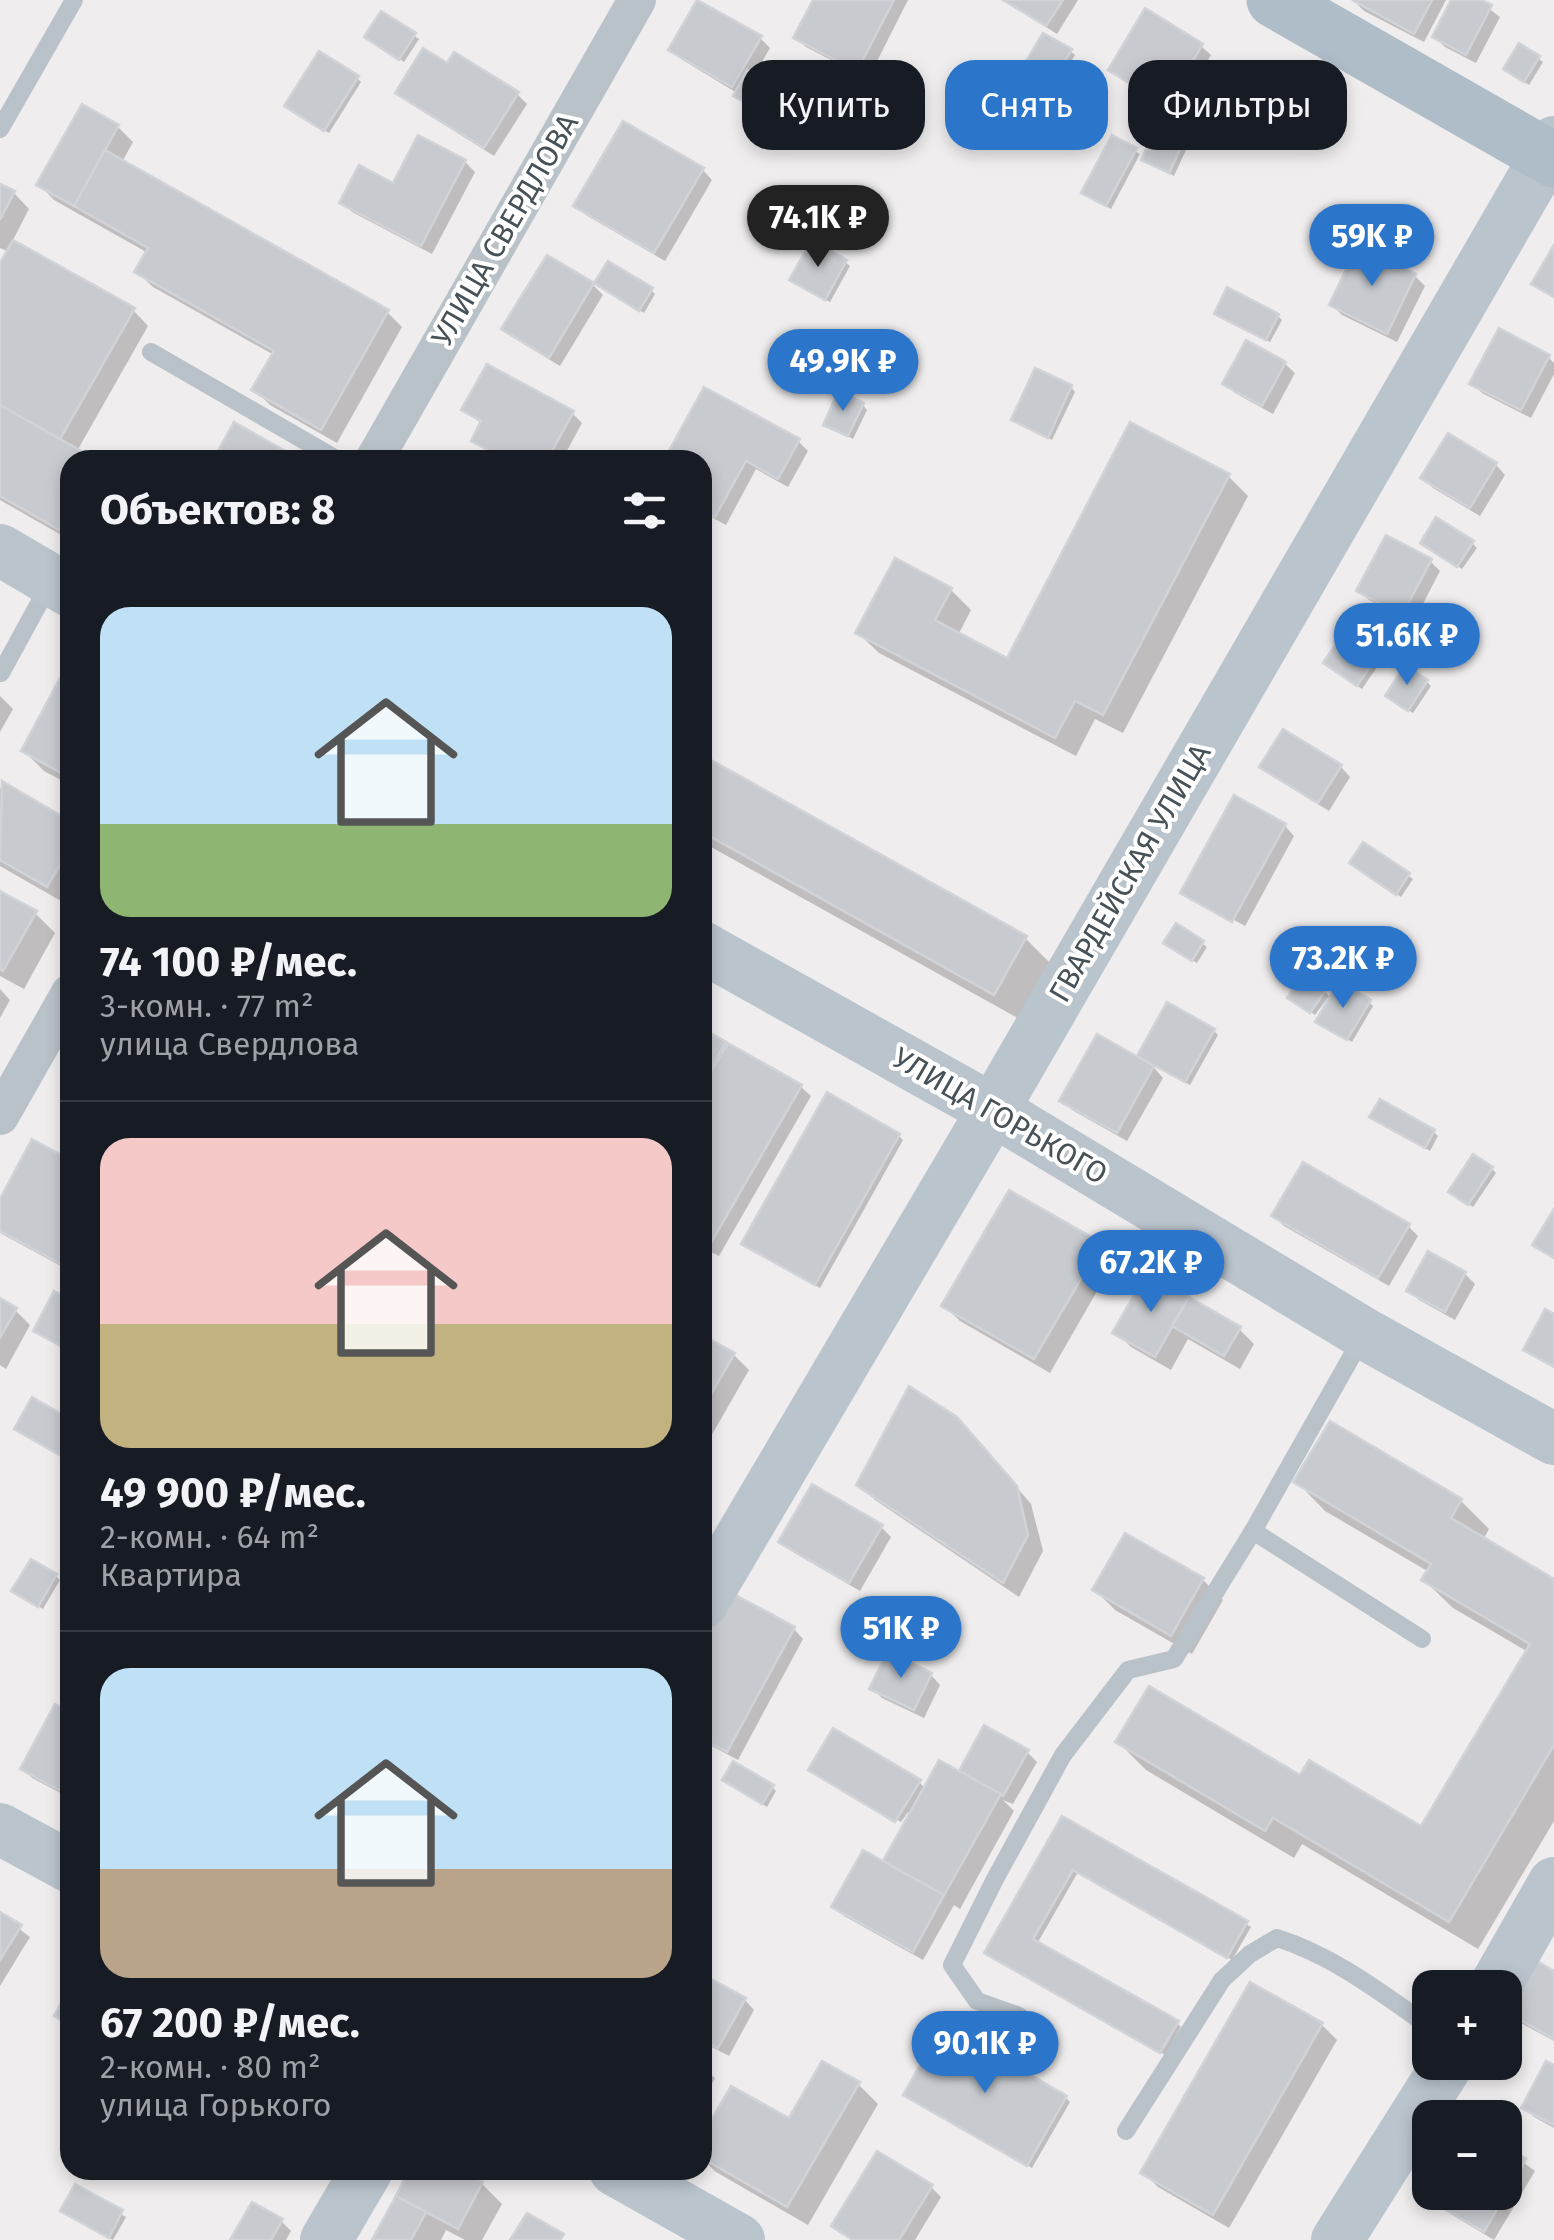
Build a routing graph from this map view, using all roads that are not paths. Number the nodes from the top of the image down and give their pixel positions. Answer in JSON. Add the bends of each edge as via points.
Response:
{"nodes":[{"id":1,"x":74,"y":0,"type":"edge"},
{"id":2,"x":636,"y":0,"type":"edge"},
{"id":3,"x":1274,"y":0,"type":"edge"},
{"id":4,"x":0,"y":130,"type":"edge"},
{"id":5,"x":1551,"y":153,"type":"edge"},
{"id":6,"x":151,"y":352,"type":"dead end"},
{"id":7,"x":321,"y":450,"type":"edge"},
{"id":8,"x":380,"y":450,"type":"edge"},
{"id":9,"x":0,"y":550,"type":"edge"},
{"id":10,"x":60,"y":584,"type":"edge"},
{"id":11,"x":60,"y":586,"type":"edge"},
{"id":12,"x":1,"y":673,"type":"edge"},
{"id":13,"x":712,"y":953,"type":"edge"},
{"id":14,"x":60,"y":1011,"type":"edge"},
{"id":15,"x":993,"y":1110,"type":"junction"},
{"id":16,"x":0,"y":1116,"type":"edge"},
{"id":17,"x":1365,"y":1334,"type":"junction"},
{"id":18,"x":1554,"y":1439,"type":"edge"},
{"id":19,"x":1254,"y":1531,"type":"junction"},
{"id":20,"x":712,"y":1585,"type":"edge"},
{"id":21,"x":1422,"y":1639,"type":"dead end"},
{"id":22,"x":0,"y":1828,"type":"edge"},
{"id":23,"x":60,"y":1861,"type":"edge"},
{"id":24,"x":1554,"y":1883,"type":"edge"},
{"id":25,"x":1504,"y":1970,"type":"edge"},
{"id":26,"x":1412,"y":2014,"type":"edge"},
{"id":27,"x":1019,"y":2016,"type":"dead end"},
{"id":28,"x":1439,"y":2080,"type":"edge"},
{"id":29,"x":1126,"y":2131,"type":"dead end"},
{"id":30,"x":361,"y":2180,"type":"edge"},
{"id":31,"x":633,"y":2180,"type":"edge"},
{"id":32,"x":326,"y":2240,"type":"edge"},
{"id":33,"x":739,"y":2240,"type":"edge"},
{"id":34,"x":1338,"y":2240,"type":"edge"}],
"edges":[{"from":1,"to":4,"type":"lane"},
{"from":2,"to":8,"type":"street","name":"УЛИЦА СВЕРДЛОВА"},
{"from":3,"to":5,"type":"main road"},
{"from":5,"to":15,"type":"street","name":"ГВАРДЕЙСКАЯ УЛИЦА"},
{"from":6,"to":7,"type":"lane"},
{"from":9,"to":10,"type":"street"},
{"from":11,"to":12,"type":"lane"},
{"from":13,"to":15,"type":"street","name":"УЛИЦА ГОРЬКОГО"},
{"from":14,"to":16,"type":"street"},
{"from":15,"to":17,"type":"street","name":"УЛИЦА ГОРЬКОГО"},
{"from":15,"to":20,"type":"street","name":"ГВАРДЕЙСКАЯ УЛИЦА"},
{"from":17,"to":18,"type":"street","name":"УЛИЦА ГОРЬКОГО"},
{"from":17,"to":19,"type":"lane"},
{"from":19,"to":21,"type":"lane"},
{"from":19,"to":27,"type":"lane","via":[[1174,1659],[1128,1670],[1063,1754],[952,1965],[977,2000]]},
{"from":22,"to":23,"type":"street"},
{"from":24,"to":25,"type":"street"},
{"from":26,"to":29,"type":"lane","via":[[1347,1969],[1277,1938],[1222,1980]]},
{"from":28,"to":34,"type":"street"},
{"from":30,"to":32,"type":"street"},
{"from":31,"to":33,"type":"street"}]}
